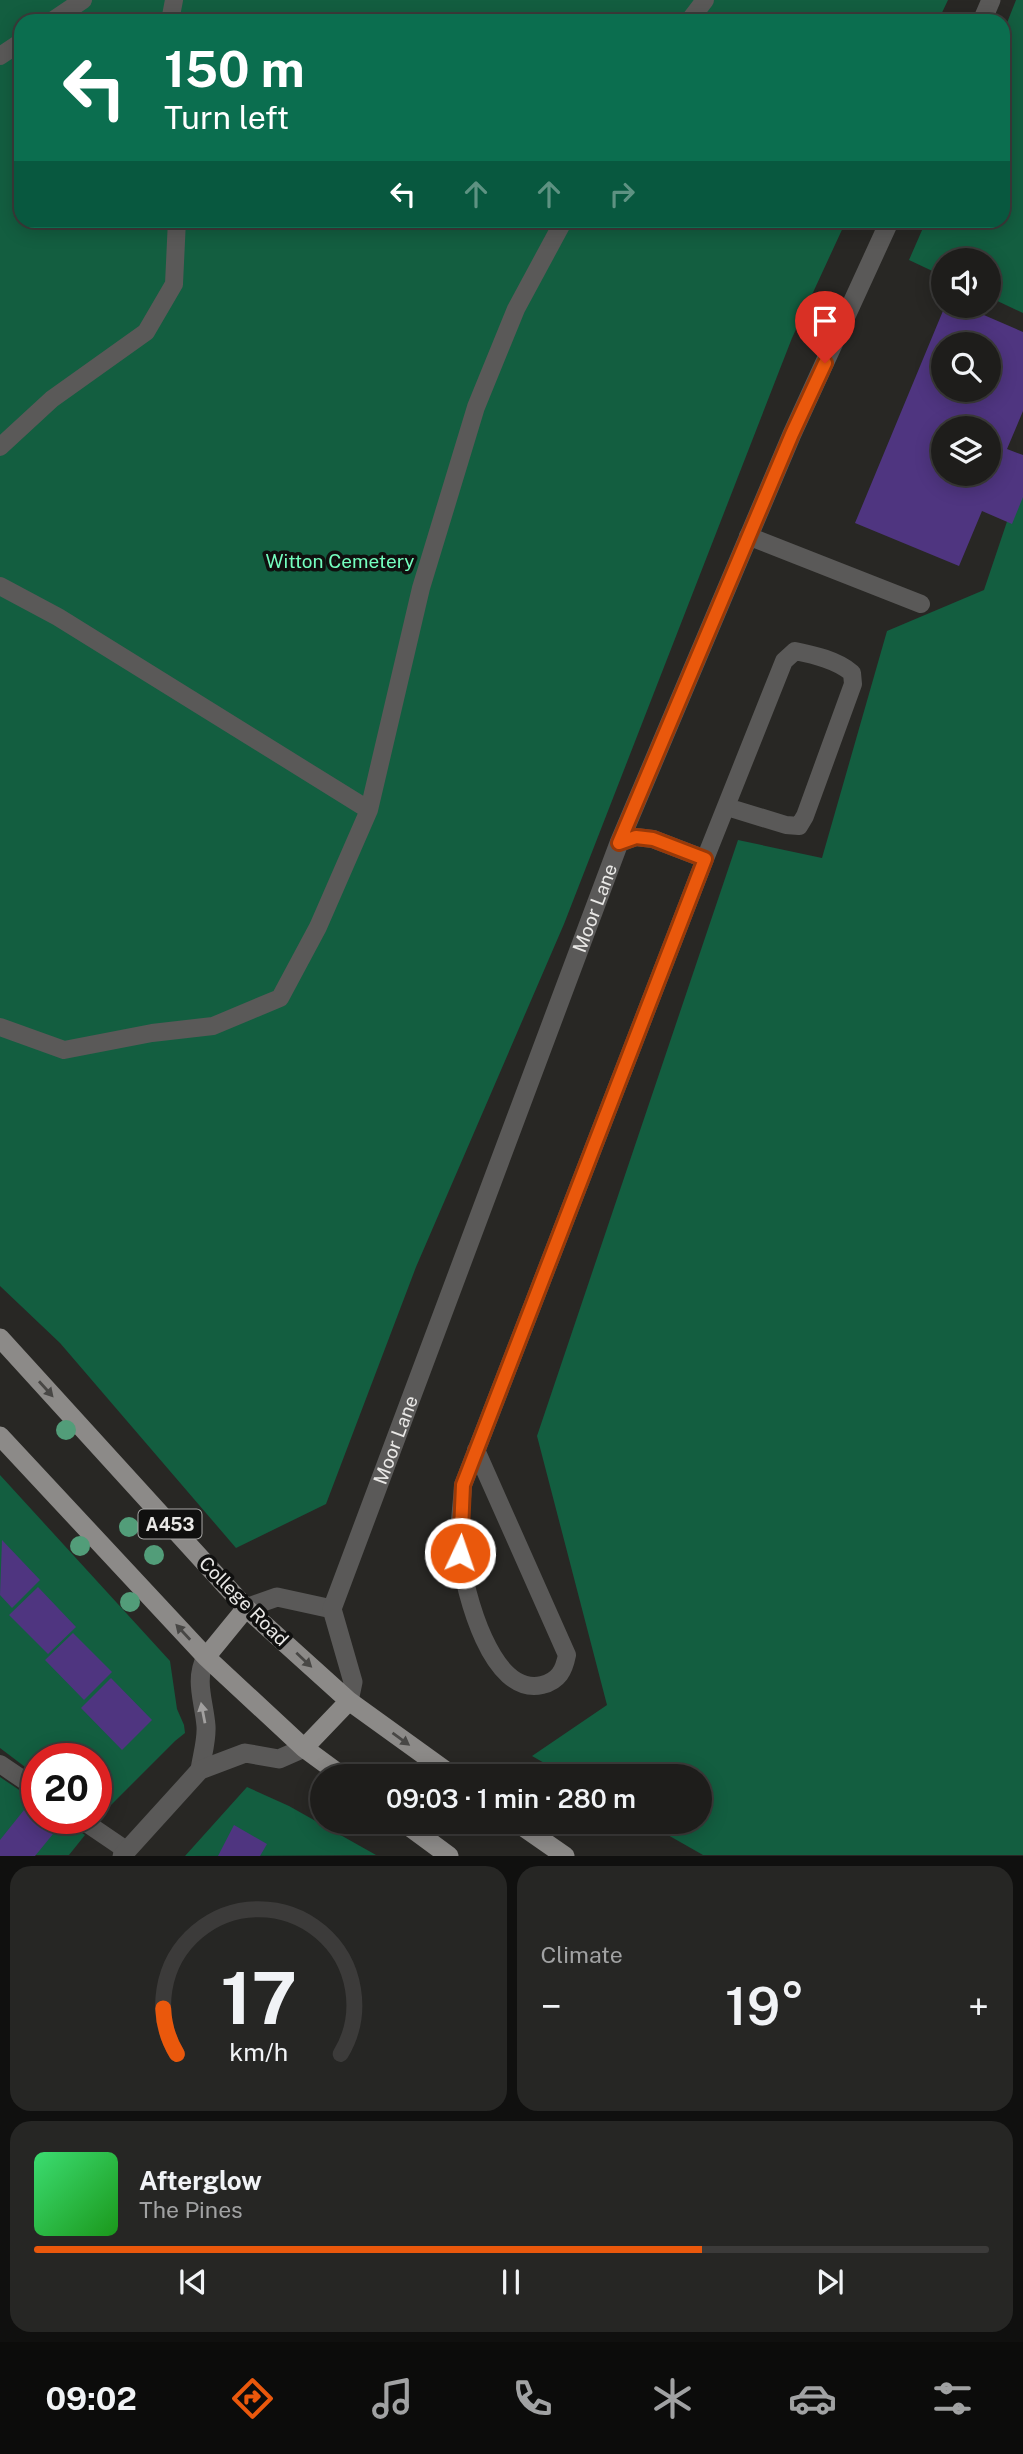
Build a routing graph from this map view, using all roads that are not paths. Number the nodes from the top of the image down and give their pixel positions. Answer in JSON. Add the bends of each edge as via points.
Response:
{"nodes":[{"id":1,"x":83,"y":0,"type":"edge"},
{"id":2,"x":705,"y":0,"type":"edge"},
{"id":3,"x":62,"y":14,"type":"edge"},
{"id":4,"x":694,"y":14,"type":"edge"},
{"id":5,"x":177,"y":228,"type":"edge"},
{"id":6,"x":560,"y":228,"type":"edge"},
{"id":7,"x":887,"y":228,"type":"edge"},
{"id":8,"x":0,"y":447,"type":"edge"},
{"id":9,"x":748,"y":536,"type":"junction"},
{"id":10,"x":0,"y":586,"type":"edge"},
{"id":11,"x":921,"y":604,"type":"dead end"},
{"id":12,"x":727,"y":807,"type":"junction"},
{"id":13,"x":369,"y":810,"type":"junction"},
{"id":14,"x":619,"y":843,"type":"junction"},
{"id":15,"x":705,"y":859,"type":"junction"},
{"id":16,"x":0,"y":1027,"type":"edge"},
{"id":17,"x":0,"y":1338,"type":"edge"},
{"id":18,"x":0,"y":1436,"type":"edge"},
{"id":19,"x":476,"y":1450,"type":"junction"},
{"id":20,"x":246,"y":1608,"type":"junction"},
{"id":21,"x":332,"y":1609,"type":"junction"},
{"id":22,"x":206,"y":1657,"type":"junction"},
{"id":23,"x":349,"y":1701,"type":"junction"},
{"id":24,"x":304,"y":1748,"type":"junction"},
{"id":25,"x":0,"y":1764,"type":"edge"},
{"id":26,"x":326,"y":1764,"type":"edge"},
{"id":27,"x":436,"y":1764,"type":"edge"},
{"id":28,"x":200,"y":1770,"type":"junction"},
{"id":29,"x":21,"y":1778,"type":"edge"},
{"id":30,"x":100,"y":1834,"type":"edge"},
{"id":31,"x":419,"y":1834,"type":"edge"},
{"id":32,"x":533,"y":1834,"type":"edge"},
{"id":33,"x":124,"y":1853,"type":"edge"},
{"id":34,"x":449,"y":1856,"type":"edge"},
{"id":35,"x":565,"y":1856,"type":"edge"}],
"edges":[{"from":1,"to":3,"type":"lane"},
{"from":2,"to":4,"type":"lane"},
{"from":5,"to":8,"type":"lane","via":[[174,284],[146,332],[52,399]]},
{"from":6,"to":13,"type":"lane","via":[[516,309],[476,407],[421,588]]},
{"from":7,"to":9,"type":"street","name":"Moor Lane"},
{"from":9,"to":11,"type":"lane"},
{"from":9,"to":14,"type":"street","name":"Moor Lane"},
{"from":10,"to":13,"type":"lane","via":[[58,617]]},
{"from":12,"to":12,"type":"lane","via":[[784,661],[795,651],[852,673],[853,684],[799,826]]},
{"from":12,"to":15,"type":"lane"},
{"from":13,"to":16,"type":"lane","via":[[318,927],[280,998],[214,1026],[64,1050]]},
{"from":14,"to":15,"type":"lane","via":[[636,837],[653,839]]},
{"from":14,"to":21,"type":"street","name":"Moor Lane"},
{"from":15,"to":19,"type":"lane"},
{"from":17,"to":20,"type":"main road","name":"College Road","number":"A453","one_way":true},
{"from":22,"to":18,"type":"main road","one_way":true},
{"from":19,"to":19,"type":"lane","via":[[463,1485],[460,1553],[477,1625],[495,1661],[518,1684],[550,1683],[564,1672],[567,1655]]},
{"from":20,"to":21,"type":"street","via":[[277,1597]]},
{"from":20,"to":22,"type":"main road"},
{"from":20,"to":23,"type":"main road","name":"College Road","number":"A453","one_way":true},
{"from":21,"to":23,"type":"street","via":[[353,1682]]},
{"from":22,"to":24,"type":"main road"},
{"from":28,"to":22,"type":"street","one_way":true,"via":[[206,1728],[200,1669]]},
{"from":23,"to":24,"type":"main road"},
{"from":23,"to":27,"type":"main road","name":"College Road","number":"A453","one_way":true},
{"from":24,"to":26,"type":"main road"},
{"from":24,"to":28,"type":"street","via":[[279,1759],[245,1753]]},
{"from":25,"to":29,"type":"lane"},
{"from":28,"to":33,"type":"street"},
{"from":30,"to":33,"type":"lane"},
{"from":31,"to":34,"type":"main road"},
{"from":32,"to":35,"type":"main road"}]}
